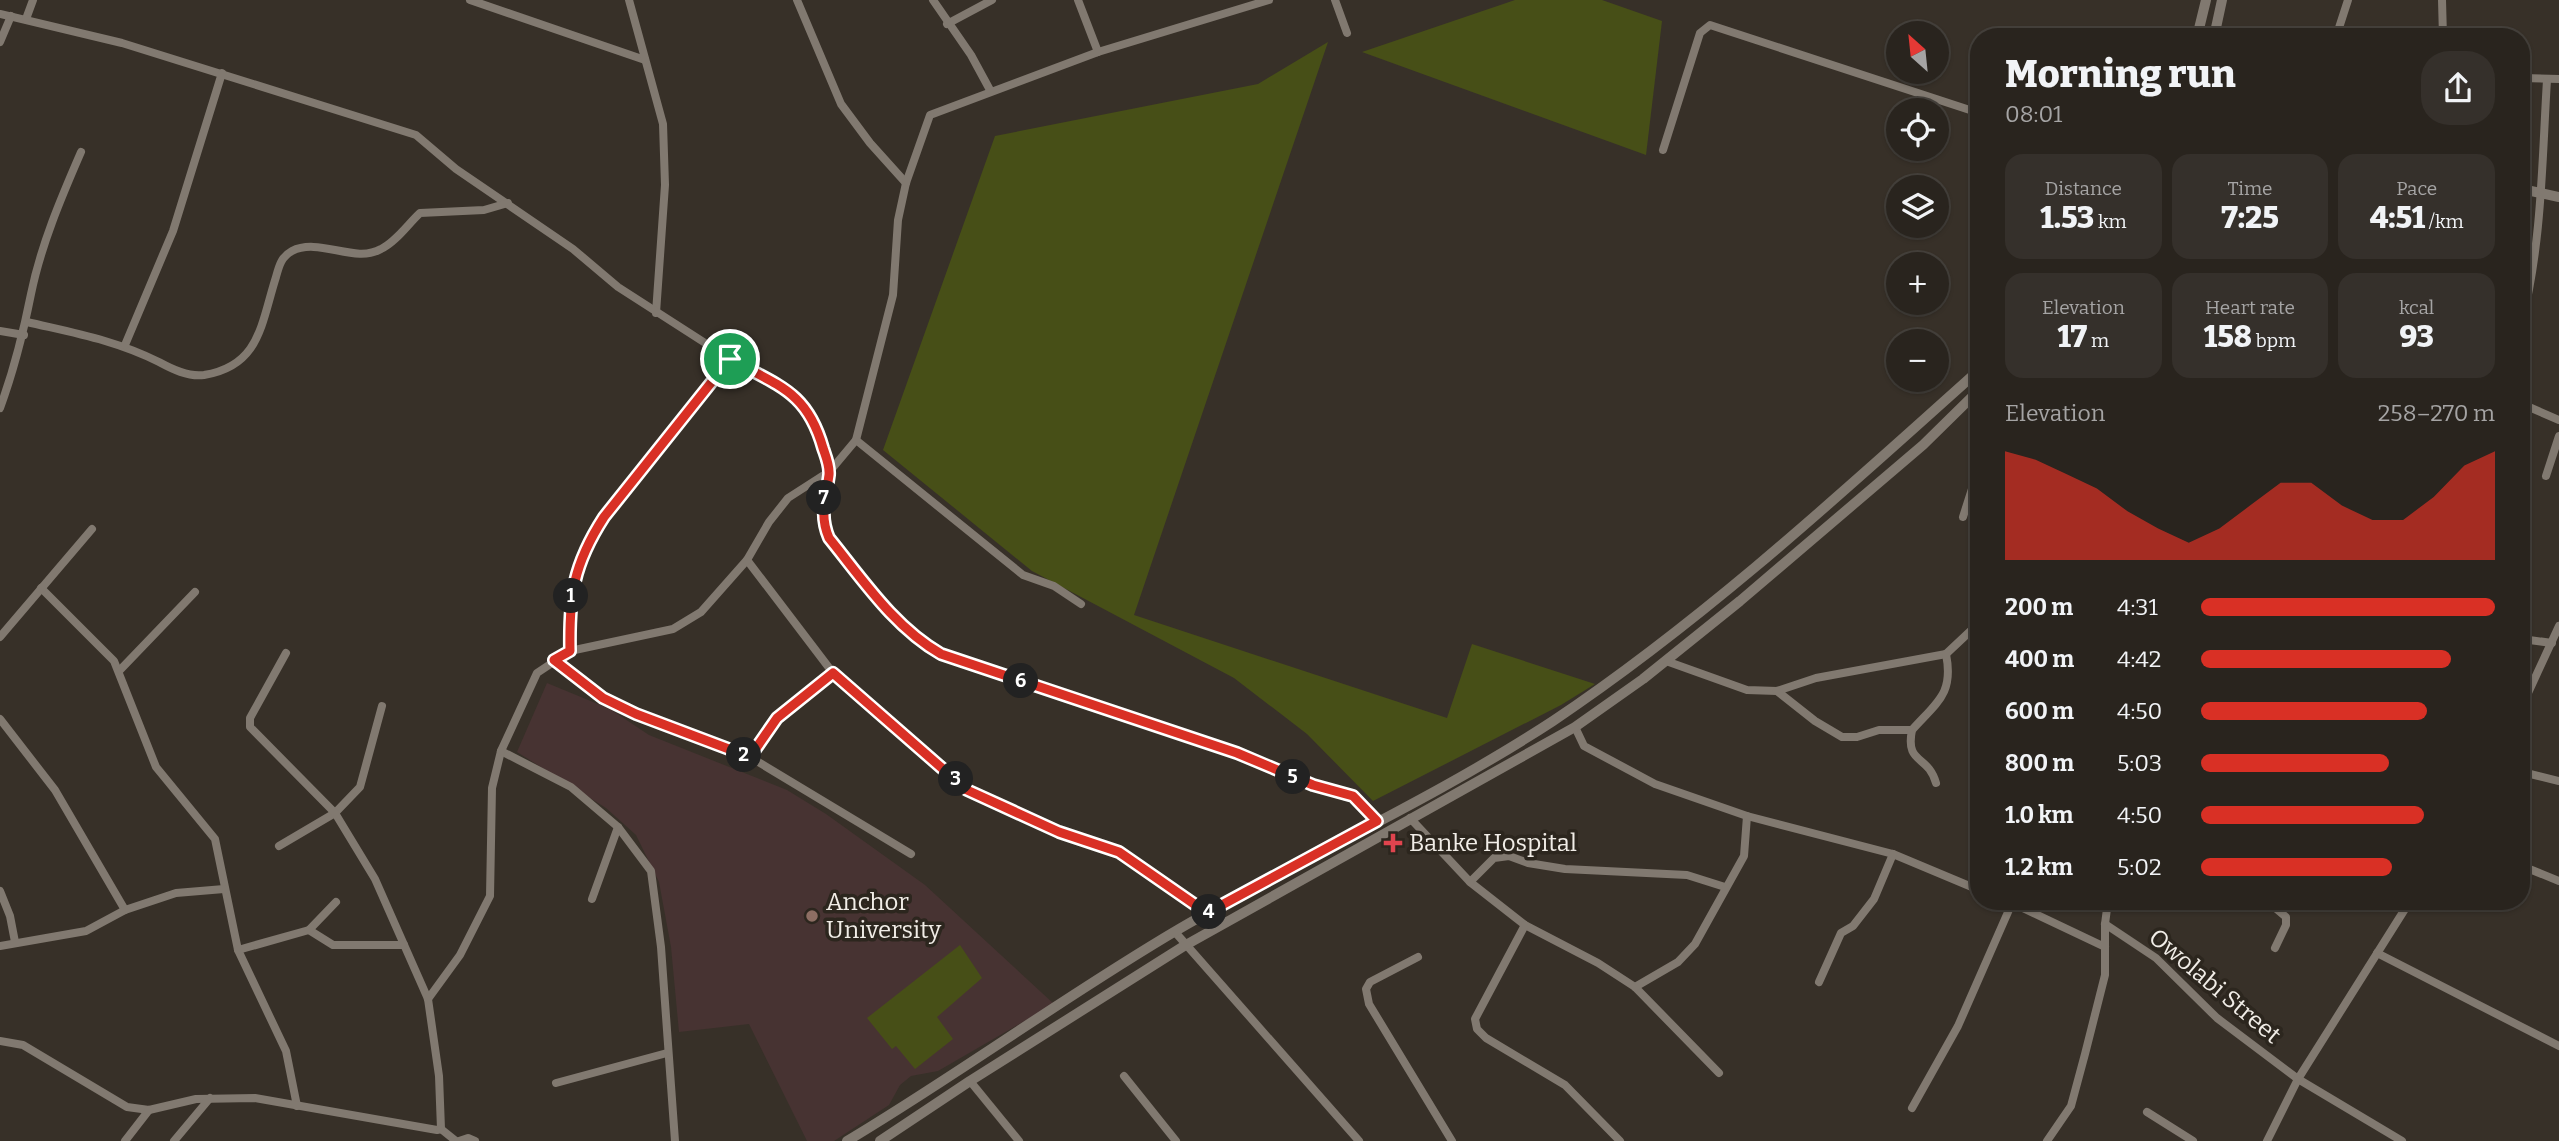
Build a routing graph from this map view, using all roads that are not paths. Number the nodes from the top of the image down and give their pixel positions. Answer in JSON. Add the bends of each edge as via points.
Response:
{"nodes":[{"id":1,"x":33,"y":0,"type":"edge"},
{"id":2,"x":470,"y":0,"type":"edge"},
{"id":3,"x":629,"y":0,"type":"edge"},
{"id":4,"x":797,"y":0,"type":"edge"},
{"id":5,"x":933,"y":0,"type":"edge"},
{"id":6,"x":992,"y":0,"type":"edge"},
{"id":7,"x":1078,"y":0,"type":"edge"},
{"id":8,"x":1269,"y":0,"type":"edge"},
{"id":9,"x":1335,"y":0,"type":"edge"},
{"id":10,"x":2206,"y":0,"type":"edge"},
{"id":11,"x":2222,"y":0,"type":"edge"},
{"id":12,"x":2348,"y":0,"type":"edge"},
{"id":13,"x":2442,"y":0,"type":"edge"},
{"id":14,"x":0,"y":14,"type":"edge"},
{"id":15,"x":11,"y":16,"type":"junction"},
{"id":16,"x":26,"y":19,"type":"junction"},
{"id":17,"x":947,"y":24,"type":"junction"},
{"id":18,"x":2199,"y":28,"type":"edge"},
{"id":19,"x":2216,"y":28,"type":"edge"},
{"id":20,"x":2339,"y":28,"type":"edge"},
{"id":21,"x":2442,"y":28,"type":"edge"},
{"id":22,"x":1347,"y":33,"type":"dead end"},
{"id":23,"x":0,"y":42,"type":"edge"},
{"id":24,"x":1098,"y":52,"type":"junction"},
{"id":25,"x":645,"y":60,"type":"junction"},
{"id":26,"x":222,"y":73,"type":"junction"},
{"id":27,"x":2530,"y":79,"type":"edge"},
{"id":28,"x":2559,"y":79,"type":"edge"},
{"id":29,"x":2547,"y":80,"type":"junction"},
{"id":30,"x":990,"y":90,"type":"junction"},
{"id":31,"x":1970,"y":110,"type":"edge"},
{"id":32,"x":1662,"y":150,"type":"dead end"},
{"id":33,"x":81,"y":152,"type":"dead end"},
{"id":34,"x":906,"y":183,"type":"junction"},
{"id":35,"x":2530,"y":191,"type":"edge"},
{"id":36,"x":2540,"y":193,"type":"junction"},
{"id":37,"x":2559,"y":197,"type":"edge"},
{"id":38,"x":508,"y":203,"type":"junction"},
{"id":39,"x":2530,"y":280,"type":"edge"},
{"id":40,"x":656,"y":313,"type":"junction"},
{"id":41,"x":27,"y":322,"type":"junction"},
{"id":42,"x":0,"y":331,"type":"edge"},
{"id":43,"x":24,"y":335,"type":"junction"},
{"id":44,"x":125,"y":345,"type":"junction"},
{"id":45,"x":730,"y":359,"type":"junction"},
{"id":46,"x":1970,"y":378,"type":"edge"},
{"id":47,"x":1970,"y":399,"type":"edge"},
{"id":48,"x":2530,"y":407,"type":"edge"},
{"id":49,"x":0,"y":408,"type":"edge"},
{"id":50,"x":2559,"y":420,"type":"edge"},
{"id":51,"x":2559,"y":436,"type":"edge"},
{"id":52,"x":856,"y":440,"type":"junction"},
{"id":53,"x":830,"y":471,"type":"junction"},
{"id":54,"x":2546,"y":476,"type":"dead end"},
{"id":55,"x":1970,"y":495,"type":"edge"},
{"id":56,"x":1963,"y":517,"type":"dead end"},
{"id":57,"x":92,"y":529,"type":"dead end"},
{"id":58,"x":747,"y":560,"type":"junction"},
{"id":59,"x":41,"y":588,"type":"junction"},
{"id":60,"x":195,"y":592,"type":"dead end"},
{"id":61,"x":1081,"y":604,"type":"dead end"},
{"id":62,"x":2559,"y":626,"type":"edge"},
{"id":63,"x":1970,"y":631,"type":"edge"},
{"id":64,"x":0,"y":637,"type":"edge"},
{"id":65,"x":2530,"y":640,"type":"edge"},
{"id":66,"x":2552,"y":643,"type":"junction"},
{"id":67,"x":570,"y":651,"type":"junction"},
{"id":68,"x":286,"y":653,"type":"dead end"},
{"id":69,"x":1946,"y":654,"type":"junction"},
{"id":70,"x":554,"y":660,"type":"junction"},
{"id":71,"x":1666,"y":661,"type":"junction"},
{"id":72,"x":120,"y":670,"type":"junction"},
{"id":73,"x":833,"y":673,"type":"junction"},
{"id":74,"x":2530,"y":689,"type":"edge"},
{"id":75,"x":1777,"y":691,"type":"junction"},
{"id":76,"x":382,"y":706,"type":"dead end"},
{"id":77,"x":0,"y":719,"type":"edge"},
{"id":78,"x":1575,"y":727,"type":"junction"},
{"id":79,"x":1912,"y":730,"type":"junction"},
{"id":80,"x":501,"y":751,"type":"junction"},
{"id":81,"x":750,"y":757,"type":"junction"},
{"id":82,"x":2530,"y":774,"type":"edge"},
{"id":83,"x":2559,"y":781,"type":"edge"},
{"id":84,"x":1936,"y":783,"type":"dead end"},
{"id":85,"x":335,"y":813,"type":"junction"},
{"id":86,"x":1747,"y":816,"type":"junction"},
{"id":87,"x":1409,"y":818,"type":"junction"},
{"id":88,"x":1377,"y":821,"type":"junction"},
{"id":89,"x":618,"y":827,"type":"junction"},
{"id":90,"x":279,"y":846,"type":"dead end"},
{"id":91,"x":911,"y":854,"type":"dead end"},
{"id":92,"x":1893,"y":854,"type":"junction"},
{"id":93,"x":2530,"y":869,"type":"edge"},
{"id":94,"x":2559,"y":881,"type":"edge"},
{"id":95,"x":1471,"y":882,"type":"junction"},
{"id":96,"x":1970,"y":886,"type":"edge"},
{"id":97,"x":1725,"y":887,"type":"junction"},
{"id":98,"x":224,"y":889,"type":"junction"},
{"id":99,"x":0,"y":891,"type":"edge"},
{"id":100,"x":592,"y":899,"type":"dead end"},
{"id":101,"x":336,"y":902,"type":"dead end"},
{"id":102,"x":125,"y":910,"type":"junction"},
{"id":103,"x":2007,"y":910,"type":"edge"},
{"id":104,"x":2027,"y":910,"type":"edge"},
{"id":105,"x":2107,"y":910,"type":"edge"},
{"id":106,"x":2278,"y":910,"type":"edge"},
{"id":107,"x":2404,"y":910,"type":"edge"},
{"id":108,"x":1207,"y":913,"type":"junction"},
{"id":109,"x":2105,"y":924,"type":"junction"},
{"id":110,"x":1525,"y":925,"type":"junction"},
{"id":111,"x":309,"y":930,"type":"junction"},
{"id":112,"x":1175,"y":932,"type":"junction"},
{"id":113,"x":15,"y":942,"type":"junction"},
{"id":114,"x":404,"y":945,"type":"junction"},
{"id":115,"x":0,"y":946,"type":"edge"},
{"id":116,"x":1184,"y":946,"type":"junction"},
{"id":117,"x":2105,"y":947,"type":"junction"},
{"id":118,"x":2275,"y":948,"type":"dead end"},
{"id":119,"x":237,"y":950,"type":"junction"},
{"id":120,"x":2377,"y":953,"type":"junction"},
{"id":121,"x":1418,"y":957,"type":"dead end"},
{"id":122,"x":1819,"y":982,"type":"dead end"},
{"id":123,"x":1635,"y":987,"type":"junction"},
{"id":124,"x":428,"y":999,"type":"junction"},
{"id":125,"x":0,"y":1041,"type":"edge"},
{"id":126,"x":2559,"y":1046,"type":"edge"},
{"id":127,"x":667,"y":1053,"type":"junction"},
{"id":128,"x":1718,"y":1073,"type":"dead end"},
{"id":129,"x":1124,"y":1076,"type":"dead end"},
{"id":130,"x":2298,"y":1079,"type":"junction"},
{"id":131,"x":970,"y":1081,"type":"junction"},
{"id":132,"x":556,"y":1083,"type":"dead end"},
{"id":133,"x":209,"y":1098,"type":"junction"},
{"id":134,"x":297,"y":1106,"type":"junction"},
{"id":135,"x":1912,"y":1108,"type":"dead end"},
{"id":136,"x":149,"y":1110,"type":"junction"},
{"id":137,"x":2147,"y":1112,"type":"dead end"},
{"id":138,"x":441,"y":1129,"type":"junction"},
{"id":139,"x":1174,"y":1140,"type":"edge"},
{"id":140,"x":125,"y":1141,"type":"edge"},
{"id":141,"x":174,"y":1141,"type":"edge"},
{"id":142,"x":457,"y":1141,"type":"edge"},
{"id":143,"x":475,"y":1141,"type":"edge"},
{"id":144,"x":675,"y":1141,"type":"edge"},
{"id":145,"x":847,"y":1141,"type":"edge"},
{"id":146,"x":880,"y":1141,"type":"edge"},
{"id":147,"x":1019,"y":1141,"type":"edge"},
{"id":148,"x":1359,"y":1141,"type":"edge"},
{"id":149,"x":1452,"y":1141,"type":"edge"},
{"id":150,"x":1620,"y":1141,"type":"edge"},
{"id":151,"x":2047,"y":1141,"type":"edge"},
{"id":152,"x":2193,"y":1141,"type":"edge"},
{"id":153,"x":2267,"y":1141,"type":"edge"},
{"id":154,"x":2402,"y":1141,"type":"edge"}],
"edges":[{"from":1,"to":16,"type":"street"},
{"from":2,"to":25,"type":"street"},
{"from":3,"to":25,"type":"street"},
{"from":4,"to":34,"type":"street","via":[[841,104]]},
{"from":5,"to":17,"type":"street"},
{"from":6,"to":17,"type":"street"},
{"from":7,"to":24,"type":"street"},
{"from":8,"to":24,"type":"street"},
{"from":9,"to":22,"type":"street"},
{"from":10,"to":18,"type":"street"},
{"from":11,"to":19,"type":"street"},
{"from":12,"to":20,"type":"street"},
{"from":13,"to":21,"type":"street"},
{"from":14,"to":15,"type":"street"},
{"from":15,"to":16,"type":"street"},
{"from":15,"to":23,"type":"street"},
{"from":16,"to":26,"type":"street"},
{"from":17,"to":30,"type":"street"},
{"from":24,"to":30,"type":"street"},
{"from":25,"to":40,"type":"street","via":[[663,124],[665,185]]},
{"from":26,"to":38,"type":"street","via":[[416,135],[456,169]]},
{"from":26,"to":44,"type":"street","via":[[173,231]]},
{"from":27,"to":29,"type":"street"},
{"from":28,"to":29,"type":"street"},
{"from":29,"to":36,"type":"street"},
{"from":30,"to":34,"type":"street","via":[[930,115]]},
{"from":31,"to":32,"type":"street","via":[[1710,25],[1700,33]]},
{"from":33,"to":41,"type":"street","via":[[58,205]]},
{"from":34,"to":52,"type":"street","via":[[898,220],[893,295]]},
{"from":35,"to":36,"type":"street"},
{"from":36,"to":37,"type":"street"},
{"from":36,"to":39,"type":"street"},
{"from":38,"to":40,"type":"street"},
{"from":38,"to":44,"type":"street","via":[[484,210],[420,213],[387,245],[369,253],[294,250],[281,261],[253,349],[237,364],[217,373],[196,376],[175,371]]},
{"from":40,"to":45,"type":"street"},
{"from":41,"to":43,"type":"street"},
{"from":41,"to":44,"type":"street"},
{"from":42,"to":43,"type":"street"},
{"from":43,"to":49,"type":"street"},
{"from":45,"to":53,"type":"street","via":[[794,395],[807,408]]},
{"from":45,"to":67,"type":"street","via":[[587,543],[569,604]]},
{"from":46,"to":88,"type":"street","via":[[1729,587],[1631,664],[1552,721]]},
{"from":47,"to":71,"type":"street","via":[[1903,462]]},
{"from":48,"to":50,"type":"street"},
{"from":51,"to":54,"type":"street"},
{"from":52,"to":53,"type":"street"},
{"from":52,"to":61,"type":"street","via":[[1023,575],[1054,586]]},
{"from":53,"to":58,"type":"street","via":[[788,498]]},
{"from":53,"to":88,"type":"street","via":[[823,505],[829,538],[891,615],[928,647],[1353,796]]},
{"from":55,"to":56,"type":"street"},
{"from":57,"to":59,"type":"street"},
{"from":58,"to":67,"type":"street","via":[[701,612],[673,629]]},
{"from":58,"to":73,"type":"street"},
{"from":59,"to":64,"type":"street"},
{"from":59,"to":72,"type":"street"},
{"from":60,"to":72,"type":"street"},
{"from":62,"to":66,"type":"street"},
{"from":63,"to":69,"type":"street"},
{"from":65,"to":66,"type":"street"},
{"from":66,"to":74,"type":"street"},
{"from":67,"to":70,"type":"street"},
{"from":68,"to":85,"type":"street","via":[[250,718],[250,727]]},
{"from":69,"to":75,"type":"street","via":[[1816,678]]},
{"from":69,"to":79,"type":"street","via":[[1950,670],[1947,691]]},
{"from":70,"to":80,"type":"street","via":[[537,673]]},
{"from":70,"to":81,"type":"street","via":[[603,698]]},
{"from":71,"to":75,"type":"street","via":[[1747,690]]},
{"from":71,"to":78,"type":"street"},
{"from":72,"to":98,"type":"street","via":[[156,768],[215,839]]},
{"from":73,"to":81,"type":"street","via":[[777,718]]},
{"from":73,"to":108,"type":"street","via":[[967,790],[1059,832],[1119,852]]},
{"from":75,"to":79,"type":"street","via":[[1842,737]]},
{"from":76,"to":85,"type":"street","via":[[359,787]]},
{"from":77,"to":102,"type":"street","via":[[55,790]]},
{"from":78,"to":86,"type":"street","via":[[1584,746],[1654,784]]},
{"from":78,"to":87,"type":"street"},
{"from":79,"to":84,"type":"street","via":[[1911,752],[1933,770]]},
{"from":80,"to":89,"type":"street","via":[[571,787]]},
{"from":80,"to":124,"type":"street","via":[[492,788],[490,896],[460,955]]},
{"from":81,"to":91,"type":"street"},
{"from":82,"to":83,"type":"street"},
{"from":85,"to":90,"type":"street"},
{"from":85,"to":114,"type":"street","via":[[375,880]]},
{"from":86,"to":92,"type":"street"},
{"from":86,"to":97,"type":"street","via":[[1744,856]]},
{"from":87,"to":95,"type":"street"},
{"from":87,"to":116,"type":"street"},
{"from":88,"to":108,"type":"street"},
{"from":89,"to":100,"type":"street"},
{"from":89,"to":127,"type":"street","via":[[648,864],[653,879]]},
{"from":92,"to":96,"type":"street"},
{"from":92,"to":122,"type":"street","via":[[1874,899],[1853,926],[1841,933]]},
{"from":93,"to":94,"type":"street"},
{"from":95,"to":97,"type":"street","via":[[1494,858],[1509,856],[1565,869],[1687,876]]},
{"from":95,"to":110,"type":"street"},
{"from":97,"to":123,"type":"street","via":[[1695,944],[1678,962]]},
{"from":98,"to":102,"type":"street","via":[[176,894]]},
{"from":98,"to":119,"type":"street"},
{"from":99,"to":113,"type":"street"},
{"from":101,"to":111,"type":"street"},
{"from":102,"to":113,"type":"street","via":[[86,931]]},
{"from":103,"to":135,"type":"street","via":[[1958,1026]]},
{"from":104,"to":117,"type":"street"},
{"from":105,"to":109,"type":"street"},
{"from":106,"to":118,"type":"street","via":[[2286,917],[2286,925]]},
{"from":107,"to":120,"type":"street"},
{"from":108,"to":112,"type":"street"},
{"from":109,"to":117,"type":"street"},
{"from":109,"to":130,"type":"street","name":"Owolabi Street","via":[[2156,958],[2217,1017]]},
{"from":110,"to":123,"type":"street"},
{"from":110,"to":150,"type":"street","via":[[1475,1019],[1478,1029],[1565,1085]]},
{"from":111,"to":114,"type":"street","via":[[333,944]]},
{"from":111,"to":119,"type":"street"},
{"from":112,"to":116,"type":"street"},
{"from":112,"to":145,"type":"street"},
{"from":113,"to":115,"type":"street"},
{"from":114,"to":124,"type":"street"},
{"from":116,"to":131,"type":"street"},
{"from":116,"to":148,"type":"street"},
{"from":117,"to":151,"type":"street","via":[[2105,975],[2071,1106]]},
{"from":119,"to":134,"type":"street","via":[[286,1051]]},
{"from":120,"to":126,"type":"street"},
{"from":120,"to":130,"type":"street"},
{"from":121,"to":149,"type":"street","via":[[1370,982],[1366,989],[1370,1004]]},
{"from":123,"to":128,"type":"street"},
{"from":124,"to":138,"type":"street"},
{"from":125,"to":136,"type":"street","via":[[23,1045],[127,1107]]},
{"from":127,"to":132,"type":"street"},
{"from":127,"to":144,"type":"street"},
{"from":129,"to":139,"type":"street"},
{"from":130,"to":153,"type":"street"},
{"from":130,"to":154,"type":"street","name":"Owolabi Street"},
{"from":131,"to":146,"type":"street"},
{"from":131,"to":147,"type":"street"},
{"from":133,"to":134,"type":"street","via":[[255,1098]]},
{"from":133,"to":136,"type":"street"},
{"from":133,"to":141,"type":"street"},
{"from":134,"to":138,"type":"street"},
{"from":136,"to":140,"type":"street"},
{"from":137,"to":152,"type":"street"},
{"from":138,"to":142,"type":"street"},
{"from":142,"to":143,"type":"street"}]}
